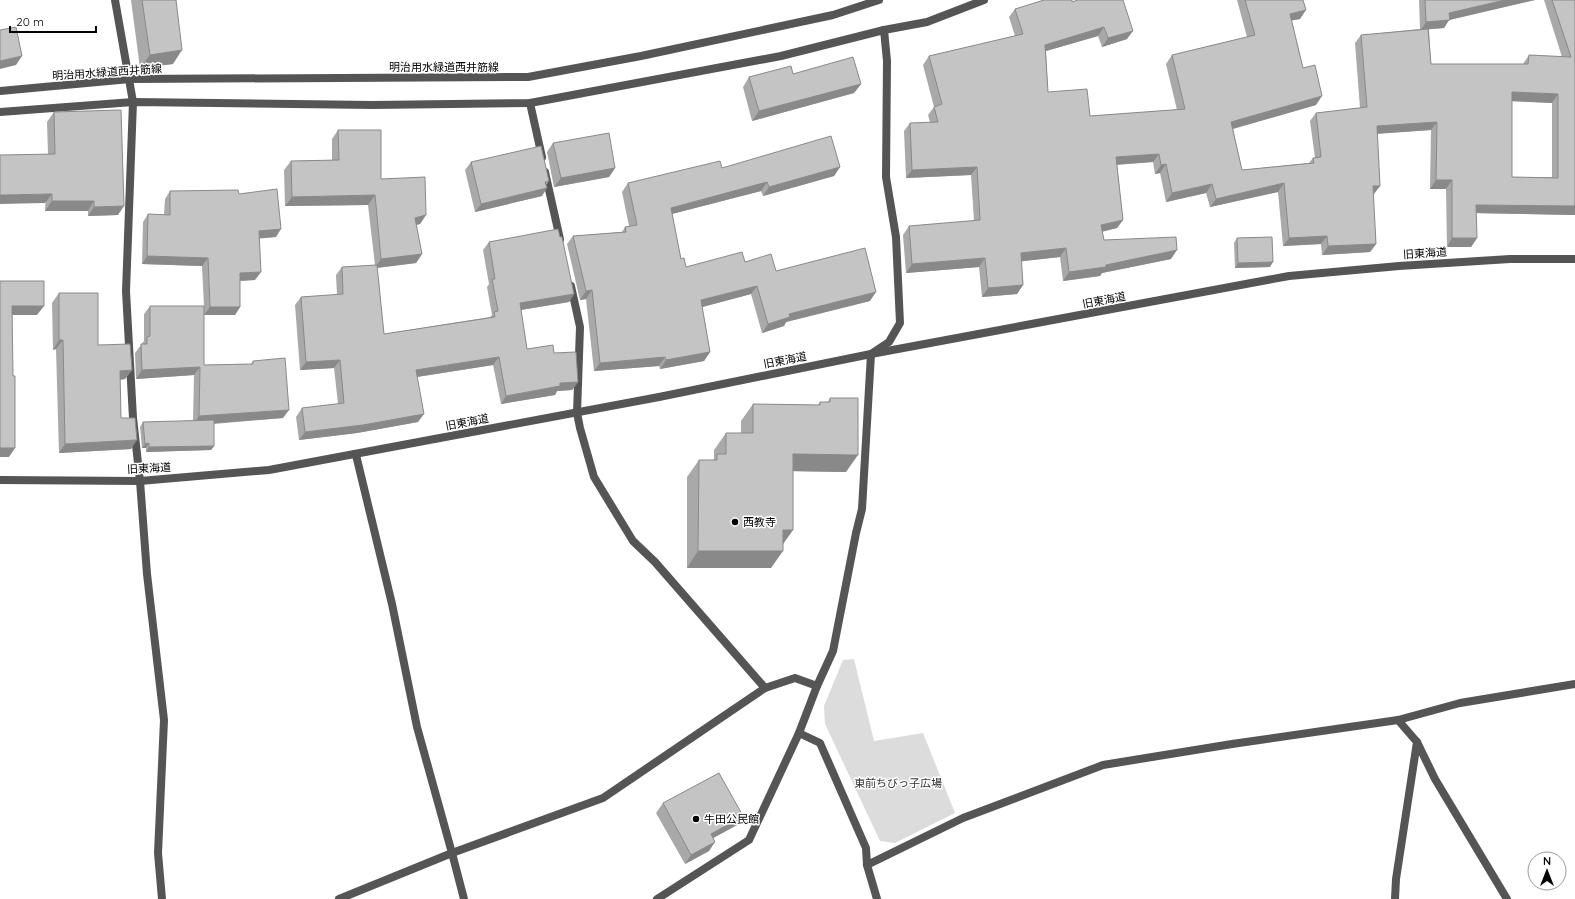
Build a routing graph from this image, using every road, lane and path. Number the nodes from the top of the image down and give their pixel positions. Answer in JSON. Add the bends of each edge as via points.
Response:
{"nodes":[{"id":1,"x":116,"y":0,"type":"edge"},
{"id":2,"x":879,"y":0,"type":"edge"},
{"id":3,"x":984,"y":0,"type":"edge"},
{"id":4,"x":884,"y":30,"type":"junction"},
{"id":5,"x":130,"y":80,"type":"junction"},
{"id":6,"x":0,"y":91,"type":"edge"},
{"id":7,"x":133,"y":102,"type":"junction"},
{"id":8,"x":530,"y":103,"type":"junction"},
{"id":9,"x":0,"y":112,"type":"edge"},
{"id":10,"x":563,"y":250,"type":"edge"},
{"id":11,"x":1575,"y":258,"type":"edge"},
{"id":12,"x":570,"y":281,"type":"edge"},
{"id":13,"x":871,"y":354,"type":"junction"},
{"id":14,"x":577,"y":413,"type":"junction"},
{"id":15,"x":356,"y":455,"type":"junction"},
{"id":16,"x":0,"y":480,"type":"edge"},
{"id":17,"x":140,"y":481,"type":"junction"},
{"id":18,"x":1575,"y":684,"type":"edge"},
{"id":19,"x":816,"y":686,"type":"junction"},
{"id":20,"x":765,"y":688,"type":"junction"},
{"id":21,"x":1398,"y":720,"type":"junction"},
{"id":22,"x":799,"y":733,"type":"junction"},
{"id":23,"x":1417,"y":742,"type":"junction"},
{"id":24,"x":452,"y":853,"type":"junction"},
{"id":25,"x":867,"y":865,"type":"junction"},
{"id":26,"x":162,"y":899,"type":"edge"},
{"id":27,"x":339,"y":899,"type":"edge"},
{"id":28,"x":464,"y":899,"type":"edge"},
{"id":29,"x":657,"y":899,"type":"edge"},
{"id":30,"x":877,"y":899,"type":"edge"},
{"id":31,"x":1395,"y":899,"type":"edge"},
{"id":32,"x":1507,"y":899,"type":"edge"}],
"edges":[{"from":1,"to":5,"type":"street"},
{"from":2,"to":5,"type":"street","name":"明治用水緑道西井筋線","via":[[834,15],[528,77]]},
{"from":3,"to":4,"type":"street","via":[[927,22]]},
{"from":4,"to":8,"type":"street","via":[[782,56]]},
{"from":4,"to":13,"type":"street","via":[[888,61],[886,177],[896,237],[900,323],[889,342]]},
{"from":5,"to":6,"type":"street","name":"明治用水緑道西井筋線"},
{"from":5,"to":7,"type":"street"},
{"from":7,"to":8,"type":"street","via":[[373,105]]},
{"from":7,"to":9,"type":"street"},
{"from":7,"to":17,"type":"street","via":[[126,291],[133,418]]},
{"from":8,"to":10,"type":"street"},
{"from":11,"to":13,"type":"street","name":"旧東海道","via":[[1510,258],[1289,276]]},
{"from":12,"to":14,"type":"street","via":[[580,328]]},
{"from":13,"to":14,"type":"street","name":"旧東海道"},
{"from":13,"to":19,"type":"street","via":[[862,509],[833,651]]},
{"from":14,"to":15,"type":"street","name":"旧東海道"},
{"from":14,"to":20,"type":"street","via":[[594,477],[633,541],[655,562]]},
{"from":15,"to":17,"type":"street","name":"旧東海道","via":[[269,470]]},
{"from":15,"to":24,"type":"street","via":[[392,604],[417,727]]},
{"from":16,"to":17,"type":"street","name":"旧東海道"},
{"from":17,"to":26,"type":"street","via":[[147,574],[164,720],[158,853]]},
{"from":18,"to":21,"type":"street","via":[[1460,703]]},
{"from":19,"to":20,"type":"street","via":[[795,678]]},
{"from":19,"to":22,"type":"street"},
{"from":20,"to":24,"type":"street","via":[[603,798]]},
{"from":21,"to":23,"type":"street"},
{"from":21,"to":25,"type":"street","via":[[1103,765],[963,818]]},
{"from":22,"to":25,"type":"street","via":[[820,743],[866,848]]},
{"from":22,"to":29,"type":"street","via":[[749,840]]},
{"from":23,"to":31,"type":"street"},
{"from":23,"to":32,"type":"street","via":[[1435,778]]},
{"from":24,"to":27,"type":"street"},
{"from":24,"to":28,"type":"street"},
{"from":25,"to":30,"type":"street"}]}
